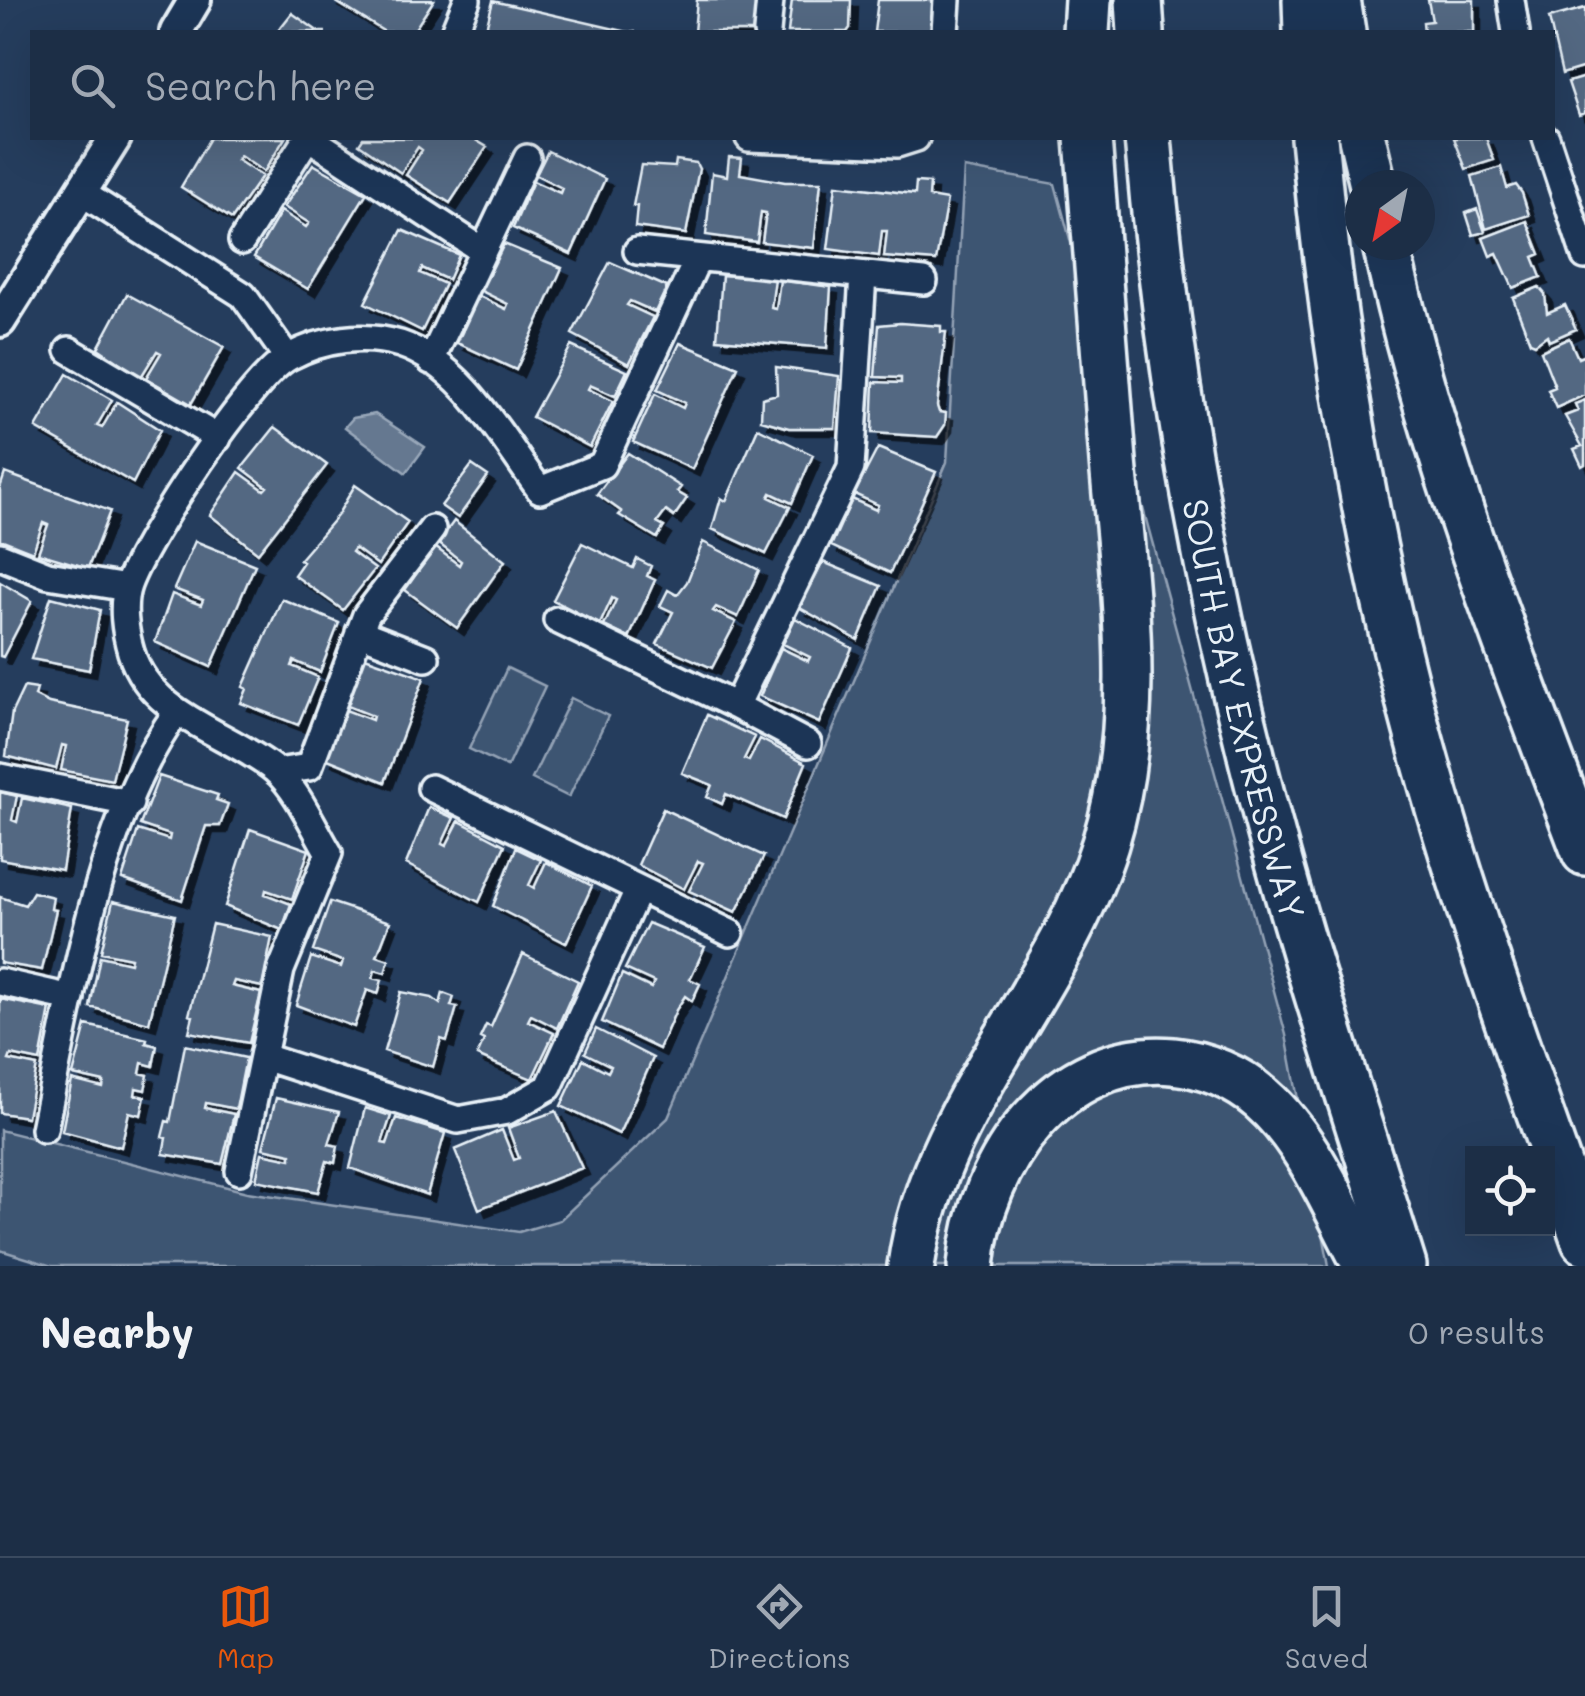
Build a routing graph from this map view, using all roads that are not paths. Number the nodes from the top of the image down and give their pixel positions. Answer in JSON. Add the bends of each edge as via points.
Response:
{"nodes":[{"id":1,"x":195,"y":0,"type":"edge"},
{"id":2,"x":467,"y":0,"type":"edge"},
{"id":3,"x":770,"y":0,"type":"edge"},
{"id":4,"x":947,"y":0,"type":"edge"},
{"id":5,"x":1088,"y":0,"type":"edge"},
{"id":6,"x":1139,"y":0,"type":"edge"},
{"id":7,"x":1306,"y":0,"type":"edge"},
{"id":8,"x":1337,"y":0,"type":"edge"},
{"id":9,"x":1511,"y":0,"type":"edge"},
{"id":10,"x":177,"y":30,"type":"edge"},
{"id":11,"x":455,"y":30,"type":"edge"},
{"id":12,"x":768,"y":30,"type":"edge"},
{"id":13,"x":945,"y":30,"type":"edge"},
{"id":14,"x":1086,"y":30,"type":"edge"},
{"id":15,"x":1141,"y":30,"type":"edge"},
{"id":16,"x":1307,"y":30,"type":"edge"},
{"id":17,"x":1342,"y":30,"type":"edge"},
{"id":18,"x":1516,"y":30,"type":"edge"},
{"id":19,"x":114,"y":140,"type":"edge"},
{"id":20,"x":307,"y":140,"type":"edge"},
{"id":21,"x":311,"y":140,"type":"edge"},
{"id":22,"x":803,"y":140,"type":"edge"},
{"id":23,"x":910,"y":140,"type":"edge"},
{"id":24,"x":1088,"y":140,"type":"edge"},
{"id":25,"x":1148,"y":140,"type":"edge"},
{"id":26,"x":1314,"y":140,"type":"edge"},
{"id":27,"x":1363,"y":140,"type":"edge"},
{"id":28,"x":1547,"y":140,"type":"edge"},
{"id":29,"x":527,"y":158,"type":"dead end"},
{"id":30,"x":1370,"y":170,"type":"edge"},
{"id":31,"x":82,"y":193,"type":"junction"},
{"id":32,"x":242,"y":241,"type":"dead end"},
{"id":33,"x":483,"y":251,"type":"junction"},
{"id":34,"x":637,"y":251,"type":"dead end"},
{"id":35,"x":1585,"y":256,"type":"edge"},
{"id":36,"x":698,"y":258,"type":"junction"},
{"id":37,"x":1390,"y":260,"type":"edge"},
{"id":38,"x":863,"y":275,"type":"junction"},
{"id":39,"x":924,"y":281,"type":"dead end"},
{"id":40,"x":0,"y":322,"type":"edge"},
{"id":41,"x":69,"y":350,"type":"dead end"},
{"id":42,"x":287,"y":358,"type":"junction"},
{"id":43,"x":430,"y":361,"type":"junction"},
{"id":44,"x":218,"y":438,"type":"junction"},
{"id":45,"x":432,"y":529,"type":"dead end"},
{"id":46,"x":0,"y":556,"type":"edge"},
{"id":47,"x":127,"y":588,"type":"junction"},
{"id":48,"x":557,"y":620,"type":"dead end"},
{"id":49,"x":359,"y":632,"type":"junction"},
{"id":50,"x":426,"y":658,"type":"dead end"},
{"id":51,"x":736,"y":706,"type":"junction"},
{"id":52,"x":177,"y":712,"type":"junction"},
{"id":53,"x":808,"y":744,"type":"dead end"},
{"id":54,"x":277,"y":772,"type":"junction"},
{"id":55,"x":0,"y":777,"type":"edge"},
{"id":56,"x":432,"y":788,"type":"dead end"},
{"id":57,"x":130,"y":803,"type":"junction"},
{"id":58,"x":1585,"y":852,"type":"edge"},
{"id":59,"x":638,"y":890,"type":"junction"},
{"id":60,"x":730,"y":933,"type":"dead end"},
{"id":61,"x":1488,"y":964,"type":"junction"},
{"id":62,"x":0,"y":982,"type":"edge"},
{"id":63,"x":71,"y":998,"type":"junction"},
{"id":64,"x":264,"y":1057,"type":"junction"},
{"id":65,"x":44,"y":1130,"type":"dead end"},
{"id":66,"x":1585,"y":1162,"type":"edge"},
{"id":67,"x":239,"y":1171,"type":"dead end"},
{"id":68,"x":1585,"y":1241,"type":"edge"},
{"id":69,"x":912,"y":1266,"type":"edge"},
{"id":70,"x":971,"y":1266,"type":"edge"},
{"id":71,"x":1367,"y":1266,"type":"edge"},
{"id":72,"x":1403,"y":1266,"type":"edge"}],
"edges":[{"from":1,"to":10,"type":"street"},
{"from":2,"to":11,"type":"street"},
{"from":3,"to":12,"type":"street"},
{"from":4,"to":13,"type":"street"},
{"from":5,"to":14,"type":"highway"},
{"from":6,"to":15,"type":"highway"},
{"from":7,"to":16,"type":"highway"},
{"from":8,"to":17,"type":"highway"},
{"from":9,"to":18,"type":"street"},
{"from":19,"to":31,"type":"street"},
{"from":20,"to":32,"type":"street"},
{"from":21,"to":33,"type":"street"},
{"from":22,"to":23,"type":"street"},
{"from":24,"to":69,"type":"highway","via":[[1128,636],[1124,760],[1106,840],[1078,917],[946,1144],[924,1202]]},
{"from":25,"to":72,"type":"highway","name":"SOUTH BAY EXPRESSWAY","via":[[1179,405],[1230,671],[1284,877]]},
{"from":26,"to":61,"type":"highway","via":[[1344,387],[1383,594]]},
{"from":27,"to":30,"type":"highway"},
{"from":28,"to":35,"type":"street"},
{"from":29,"to":33,"type":"street"},
{"from":31,"to":40,"type":"street"},
{"from":31,"to":42,"type":"street","via":[[243,295]]},
{"from":33,"to":43,"type":"street"},
{"from":34,"to":36,"type":"street"},
{"from":36,"to":38,"type":"street"},
{"from":36,"to":43,"type":"street","via":[[602,464],[540,490],[462,384]]},
{"from":37,"to":58,"type":"highway","via":[[1474,552]]},
{"from":38,"to":39,"type":"street"},
{"from":38,"to":51,"type":"street","via":[[851,468]]},
{"from":41,"to":44,"type":"street"},
{"from":42,"to":43,"type":"street","via":[[351,336],[400,344]]},
{"from":42,"to":44,"type":"street"},
{"from":44,"to":47,"type":"street","via":[[156,526]]},
{"from":45,"to":49,"type":"street"},
{"from":46,"to":47,"type":"street","via":[[48,575]]},
{"from":47,"to":52,"type":"street","via":[[124,619],[132,654],[145,680]]},
{"from":48,"to":51,"type":"street"},
{"from":49,"to":50,"type":"street"},
{"from":49,"to":54,"type":"street","via":[[309,767]]},
{"from":51,"to":53,"type":"street"},
{"from":52,"to":54,"type":"street"},
{"from":52,"to":57,"type":"street","via":[[151,748]]},
{"from":54,"to":64,"type":"street","via":[[329,852],[280,970]]},
{"from":55,"to":57,"type":"street"},
{"from":56,"to":59,"type":"street"},
{"from":57,"to":63,"type":"street","via":[[96,898]]},
{"from":59,"to":60,"type":"street"},
{"from":59,"to":64,"type":"street","via":[[549,1087],[508,1111],[458,1120]]},
{"from":61,"to":66,"type":"highway"},
{"from":61,"to":68,"type":"highway"},
{"from":62,"to":63,"type":"street"},
{"from":63,"to":65,"type":"street"},
{"from":64,"to":67,"type":"street"},
{"from":70,"to":71,"type":"highway","via":[[996,1174],[1045,1106],[1099,1072],[1162,1060],[1225,1075],[1276,1113]]}]}
